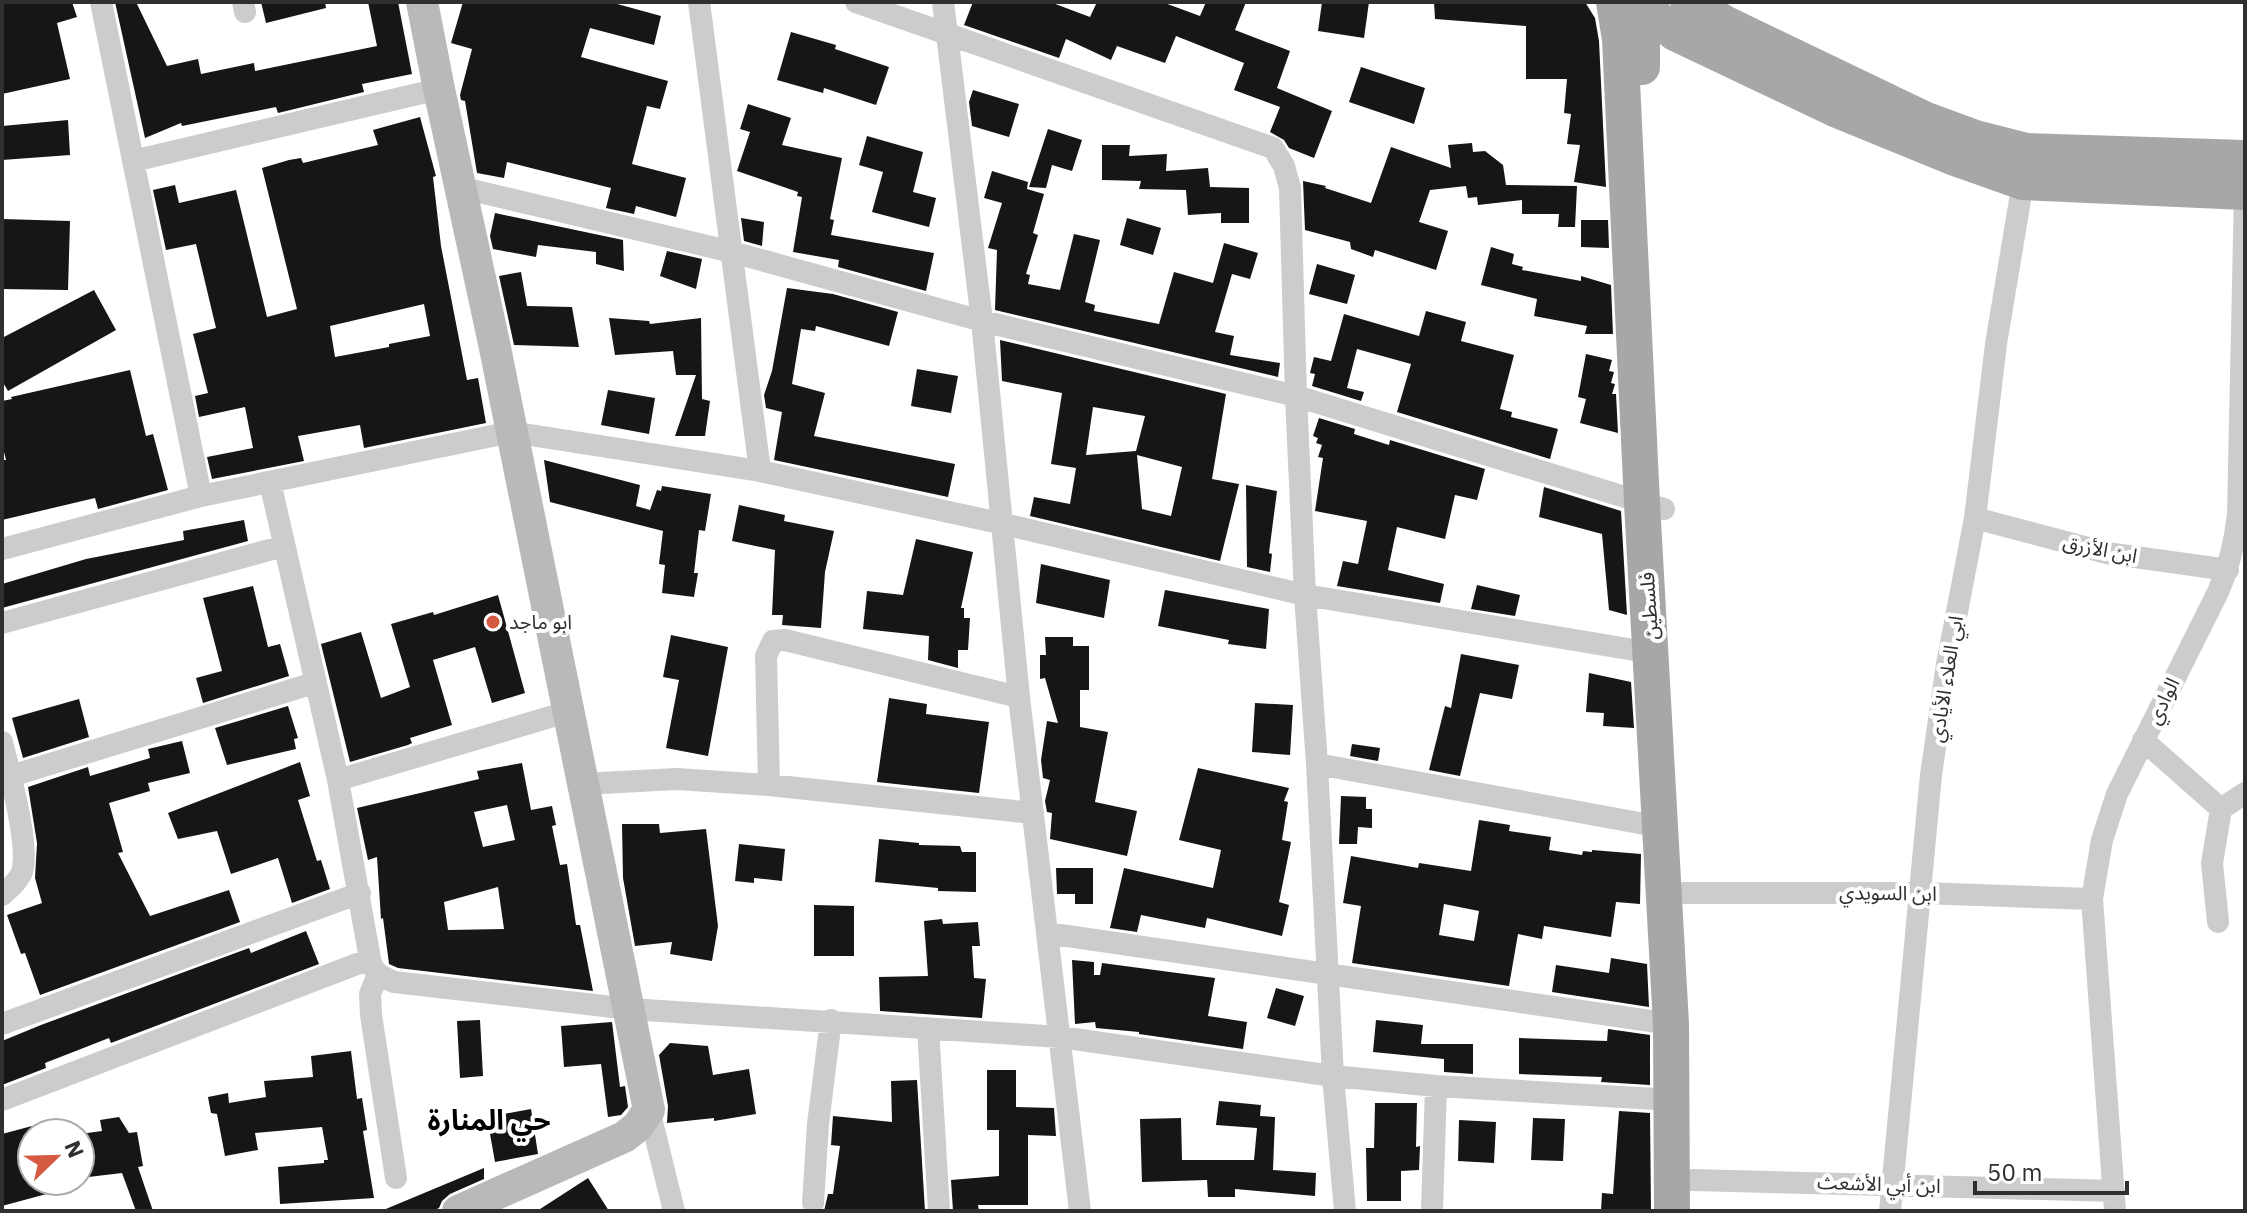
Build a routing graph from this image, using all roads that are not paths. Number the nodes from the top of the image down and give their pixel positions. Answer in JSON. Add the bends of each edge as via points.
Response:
{"nodes":[{"id":1,"x":101,"y":2,"type":"edge"},
{"id":2,"x":422,"y":2,"type":"edge"},
{"id":3,"x":699,"y":2,"type":"edge"},
{"id":4,"x":856,"y":2,"type":"edge"},
{"id":5,"x":943,"y":2,"type":"edge"},
{"id":6,"x":1634,"y":4,"type":"edge"},
{"id":7,"x":1682,"y":18,"type":"edge"},
{"id":8,"x":946,"y":33,"type":"junction"},
{"id":9,"x":1642,"y":62,"type":"junction"},
{"id":10,"x":439,"y":89,"type":"junction"},
{"id":11,"x":2245,"y":158,"type":"edge"},
{"id":12,"x":133,"y":161,"type":"junction"},
{"id":13,"x":2025,"y":166,"type":"junction"},
{"id":14,"x":459,"y":187,"type":"junction"},
{"id":15,"x":2245,"y":192,"type":"edge"},
{"id":16,"x":732,"y":252,"type":"junction"},
{"id":17,"x":982,"y":321,"type":"junction"},
{"id":18,"x":1296,"y":396,"type":"junction"},
{"id":19,"x":511,"y":432,"type":"junction"},
{"id":20,"x":760,"y":471,"type":"junction"},
{"id":21,"x":270,"y":482,"type":"junction"},
{"id":22,"x":201,"y":496,"type":"junction"},
{"id":23,"x":1653,"y":506,"type":"junction"},
{"id":24,"x":1975,"y":518,"type":"junction"},
{"id":25,"x":1004,"y":524,"type":"junction"},
{"id":26,"x":284,"y":546,"type":"junction"},
{"id":27,"x":2,"y":549,"type":"edge"},
{"id":28,"x":2228,"y":570,"type":"junction"},
{"id":29,"x":1305,"y":595,"type":"junction"},
{"id":30,"x":2,"y":623,"type":"edge"},
{"id":31,"x":1652,"y":653,"type":"junction"},
{"id":32,"x":314,"y":683,"type":"junction"},
{"id":33,"x":1019,"y":697,"type":"junction"},
{"id":34,"x":567,"y":712,"type":"junction"},
{"id":35,"x":2143,"y":740,"type":"junction"},
{"id":36,"x":2,"y":742,"type":"edge"},
{"id":37,"x":1317,"y":764,"type":"junction"},
{"id":38,"x":1668,"y":767,"type":"junction"},
{"id":39,"x":11,"y":776,"type":"junction"},
{"id":40,"x":338,"y":780,"type":"junction"},
{"id":41,"x":582,"y":784,"type":"junction"},
{"id":42,"x":769,"y":785,"type":"junction"},
{"id":43,"x":2245,"y":793,"type":"edge"},
{"id":44,"x":2221,"y":809,"type":"junction"},
{"id":45,"x":1033,"y":813,"type":"junction"},
{"id":46,"x":1661,"y":827,"type":"junction"},
{"id":47,"x":360,"y":893,"type":"junction"},
{"id":48,"x":1684,"y":893,"type":"junction"},
{"id":49,"x":1921,"y":893,"type":"junction"},
{"id":50,"x":2,"y":895,"type":"edge"},
{"id":51,"x":2092,"y":899,"type":"junction"},
{"id":52,"x":2218,"y":922,"type":"dead end"},
{"id":53,"x":1047,"y":933,"type":"junction"},
{"id":54,"x":374,"y":967,"type":"junction"},
{"id":55,"x":1328,"y":972,"type":"junction"},
{"id":56,"x":630,"y":1009,"type":"junction"},
{"id":57,"x":831,"y":1020,"type":"junction"},
{"id":58,"x":2,"y":1024,"type":"edge"},
{"id":59,"x":1671,"y":1024,"type":"junction"},
{"id":60,"x":928,"y":1028,"type":"junction"},
{"id":61,"x":1060,"y":1037,"type":"junction"},
{"id":62,"x":1333,"y":1076,"type":"junction"},
{"id":63,"x":1436,"y":1086,"type":"junction"},
{"id":64,"x":2,"y":1100,"type":"edge"},
{"id":65,"x":1673,"y":1100,"type":"junction"},
{"id":66,"x":649,"y":1110,"type":"junction"},
{"id":67,"x":396,"y":1178,"type":"dead end"},
{"id":68,"x":1891,"y":1186,"type":"junction"},
{"id":69,"x":1691,"y":1195,"type":"edge"},
{"id":70,"x":2114,"y":1201,"type":"edge"},
{"id":71,"x":813,"y":1203,"type":"dead end"},
{"id":72,"x":458,"y":1211,"type":"edge"},
{"id":73,"x":674,"y":1211,"type":"edge"},
{"id":74,"x":939,"y":1211,"type":"edge"},
{"id":75,"x":1080,"y":1211,"type":"edge"},
{"id":76,"x":1345,"y":1211,"type":"edge"},
{"id":77,"x":1432,"y":1211,"type":"edge"},
{"id":78,"x":1672,"y":1211,"type":"edge"},
{"id":79,"x":1890,"y":1211,"type":"edge"}],
"edges":[{"from":1,"to":12,"type":"street"},
{"from":2,"to":10,"type":"street"},
{"from":3,"to":16,"type":"street"},
{"from":4,"to":8,"type":"street"},
{"from":5,"to":8,"type":"street"},
{"from":6,"to":7,"type":"main road","via":[[1655,17]]},
{"from":6,"to":9,"type":"main road","name":"فلسطين"},
{"from":6,"to":23,"type":"main road","name":"فلسطين","via":[[1620,39]]},
{"from":7,"to":9,"type":"main road"},
{"from":7,"to":13,"type":"main road","via":[[1726,24]]},
{"from":8,"to":17,"type":"street"},
{"from":8,"to":18,"type":"street","via":[[1273,148],[1290,188]]},
{"from":9,"to":23,"type":"main road","name":"فلسطين","via":[[1654,273]]},
{"from":10,"to":12,"type":"street"},
{"from":10,"to":14,"type":"street"},
{"from":11,"to":13,"type":"main road"},
{"from":12,"to":22,"type":"street"},
{"from":13,"to":15,"type":"main road"},
{"from":13,"to":24,"type":"street","name":"ابي العلاء الأيادي"},
{"from":14,"to":16,"type":"street"},
{"from":14,"to":19,"type":"street"},
{"from":15,"to":28,"type":"street","name":"الوادي","via":[[2238,514]]},
{"from":16,"to":17,"type":"street"},
{"from":16,"to":20,"type":"street"},
{"from":17,"to":18,"type":"street"},
{"from":17,"to":25,"type":"street"},
{"from":18,"to":23,"type":"street"},
{"from":18,"to":29,"type":"street"},
{"from":19,"to":20,"type":"street"},
{"from":19,"to":21,"type":"street"},
{"from":19,"to":34,"type":"street"},
{"from":20,"to":25,"type":"street"},
{"from":21,"to":22,"type":"street"},
{"from":21,"to":26,"type":"street"},
{"from":22,"to":27,"type":"street"},
{"from":23,"to":31,"type":"main road","name":"فلسطين"},
{"from":23,"to":38,"type":"main road","name":"فلسطين"},
{"from":24,"to":28,"type":"street","name":"ابن الأزرق","via":[[2107,553]]},
{"from":24,"to":49,"type":"street","name":"ابي العلاء الأيادي","via":[[1931,775]]},
{"from":25,"to":29,"type":"street"},
{"from":25,"to":33,"type":"street"},
{"from":26,"to":30,"type":"street"},
{"from":26,"to":32,"type":"street"},
{"from":28,"to":35,"type":"street","name":"الوادي"},
{"from":29,"to":31,"type":"street"},
{"from":29,"to":37,"type":"street"},
{"from":31,"to":38,"type":"main road","name":"فلسطين"},
{"from":32,"to":39,"type":"street"},
{"from":32,"to":40,"type":"street"},
{"from":33,"to":42,"type":"street","via":[[773,641],[766,656]]},
{"from":33,"to":45,"type":"street"},
{"from":34,"to":40,"type":"street"},
{"from":34,"to":41,"type":"street"},
{"from":35,"to":44,"type":"street"},
{"from":35,"to":51,"type":"street","name":"الوادي","via":[[2102,840]]},
{"from":36,"to":39,"type":"street"},
{"from":37,"to":46,"type":"street"},
{"from":37,"to":55,"type":"street"},
{"from":38,"to":46,"type":"main road","name":"فلسطين"},
{"from":38,"to":48,"type":"main road","name":"فلسطين"},
{"from":39,"to":50,"type":"street","via":[[22,873]]},
{"from":40,"to":47,"type":"street"},
{"from":41,"to":42,"type":"street","via":[[677,779]]},
{"from":41,"to":56,"type":"street"},
{"from":42,"to":45,"type":"street"},
{"from":43,"to":44,"type":"street"},
{"from":44,"to":52,"type":"street","via":[[2212,863]]},
{"from":45,"to":53,"type":"street"},
{"from":46,"to":59,"type":"main road","name":"فلسطين"},
{"from":47,"to":54,"type":"street"},
{"from":47,"to":58,"type":"street"},
{"from":48,"to":49,"type":"street","name":"ابن السويدي"},
{"from":48,"to":69,"type":"main road","name":"فلسطين"},
{"from":49,"to":51,"type":"street","name":"ابن السويدي"},
{"from":49,"to":68,"type":"street","name":"ابي العلاء الأيادي"},
{"from":51,"to":70,"type":"street","name":"الوادي"},
{"from":53,"to":55,"type":"street"},
{"from":53,"to":61,"type":"street"},
{"from":54,"to":56,"type":"street","via":[[394,982]]},
{"from":54,"to":64,"type":"street"},
{"from":54,"to":67,"type":"street","via":[[371,1015]]},
{"from":55,"to":59,"type":"street"},
{"from":55,"to":62,"type":"street"},
{"from":56,"to":57,"type":"street"},
{"from":56,"to":66,"type":"street"},
{"from":57,"to":60,"type":"street"},
{"from":57,"to":71,"type":"street"},
{"from":59,"to":65,"type":"main road","name":"فلسطين"},
{"from":60,"to":61,"type":"street"},
{"from":60,"to":74,"type":"street"},
{"from":61,"to":62,"type":"street"},
{"from":61,"to":75,"type":"street"},
{"from":62,"to":63,"type":"street"},
{"from":62,"to":76,"type":"street"},
{"from":63,"to":65,"type":"street"},
{"from":63,"to":77,"type":"street"},
{"from":65,"to":78,"type":"main road","name":"فلسطين"},
{"from":66,"to":72,"type":"street","via":[[624,1137]]},
{"from":66,"to":73,"type":"street"},
{"from":68,"to":69,"type":"street","name":"ابن أبي الأشعث","via":[[1837,1182]]},
{"from":68,"to":70,"type":"street","name":"ابن أبي الأشعث"},
{"from":68,"to":79,"type":"street","name":"ابي العلاء الأيادي"}]}
